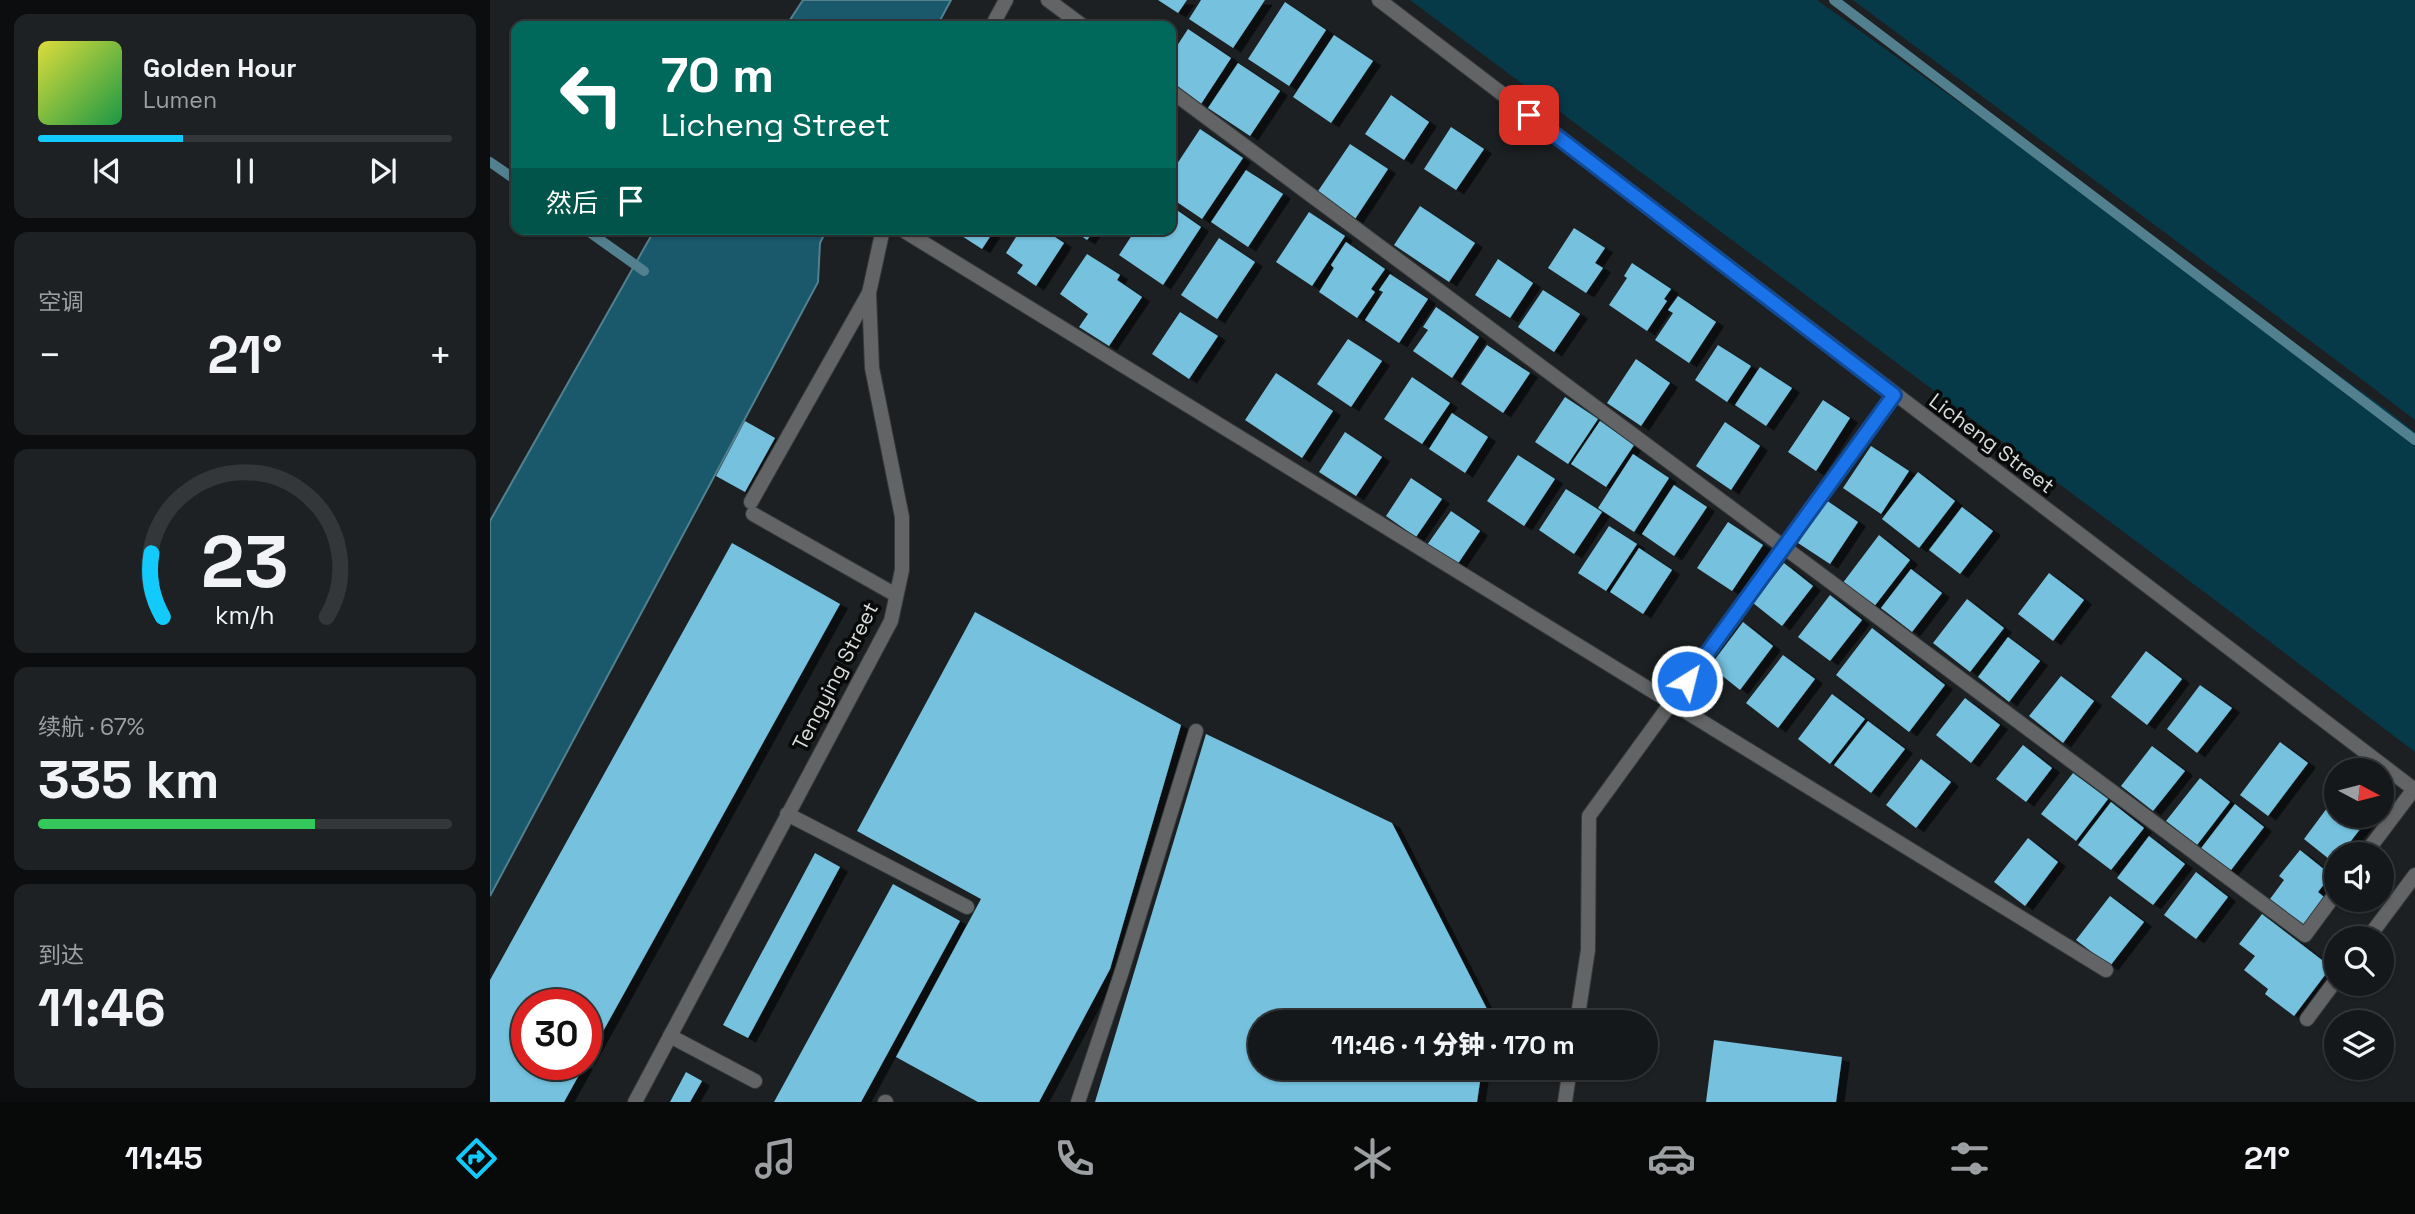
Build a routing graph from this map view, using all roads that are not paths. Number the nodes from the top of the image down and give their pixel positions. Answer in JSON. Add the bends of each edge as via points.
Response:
{"nodes":[{"id":1,"x":1006,"y":0,"type":"edge"},
{"id":2,"x":1048,"y":0,"type":"edge"},
{"id":3,"x":1379,"y":0,"type":"edge"},
{"id":4,"x":995,"y":21,"type":"edge"},
{"id":5,"x":1076,"y":21,"type":"edge"},
{"id":6,"x":1176,"y":95,"type":"edge"},
{"id":7,"x":882,"y":235,"type":"edge"},
{"id":8,"x":911,"y":235,"type":"edge"},
{"id":9,"x":869,"y":293,"type":"junction"},
{"id":10,"x":1894,"y":395,"type":"junction"},
{"id":11,"x":1784,"y":547,"type":"junction"},
{"id":12,"x":896,"y":595,"type":"junction"},
{"id":13,"x":1671,"y":703,"type":"junction"},
{"id":14,"x":1196,"y":731,"type":"dead end"},
{"id":15,"x":2414,"y":790,"type":"edge"},
{"id":16,"x":788,"y":814,"type":"junction"},
{"id":17,"x":2374,"y":842,"type":"edge"},
{"id":18,"x":2415,"y":875,"type":"edge"},
{"id":19,"x":967,"y":907,"type":"dead end"},
{"id":20,"x":2324,"y":909,"type":"edge"},
{"id":21,"x":2377,"y":926,"type":"edge"},
{"id":22,"x":2106,"y":970,"type":"dead end"},
{"id":23,"x":2324,"y":996,"type":"edge"},
{"id":24,"x":1579,"y":1010,"type":"edge"},
{"id":25,"x":2307,"y":1019,"type":"dead end"},
{"id":26,"x":670,"y":1036,"type":"junction"},
{"id":27,"x":755,"y":1080,"type":"dead end"},
{"id":28,"x":1568,"y":1080,"type":"edge"},
{"id":29,"x":635,"y":1102,"type":"edge"},
{"id":30,"x":1078,"y":1102,"type":"edge"},
{"id":31,"x":1565,"y":1102,"type":"edge"}],
"edges":[{"from":1,"to":4,"type":"street"},
{"from":2,"to":5,"type":"street"},
{"from":3,"to":10,"type":"street","name":"Licheng Street"},
{"from":6,"to":11,"type":"street"},
{"from":7,"to":9,"type":"street","name":"Tengying Street"},
{"from":8,"to":13,"type":"street"},
{"from":9,"to":12,"type":"street","name":"Tengying Street","via":[[872,368],[902,517],[902,570]]},
{"from":9,"to":12,"type":"street","via":[[752,508]]},
{"from":10,"to":11,"type":"street"},
{"from":10,"to":15,"type":"street","name":"Licheng Street"},
{"from":11,"to":13,"type":"street"},
{"from":11,"to":20,"type":"street","via":[[2305,935]]},
{"from":12,"to":16,"type":"street","name":"Tengying Street","via":[[891,621]]},
{"from":13,"to":22,"type":"street"},
{"from":13,"to":24,"type":"street","via":[[1588,816],[1588,950]]},
{"from":14,"to":30,"type":"street"},
{"from":15,"to":17,"type":"street"},
{"from":16,"to":19,"type":"street"},
{"from":16,"to":26,"type":"street","name":"Tengying Street"},
{"from":18,"to":21,"type":"street"},
{"from":23,"to":25,"type":"street"},
{"from":26,"to":27,"type":"street"},
{"from":26,"to":29,"type":"street","name":"Tengying Street"},
{"from":28,"to":31,"type":"street"}]}
